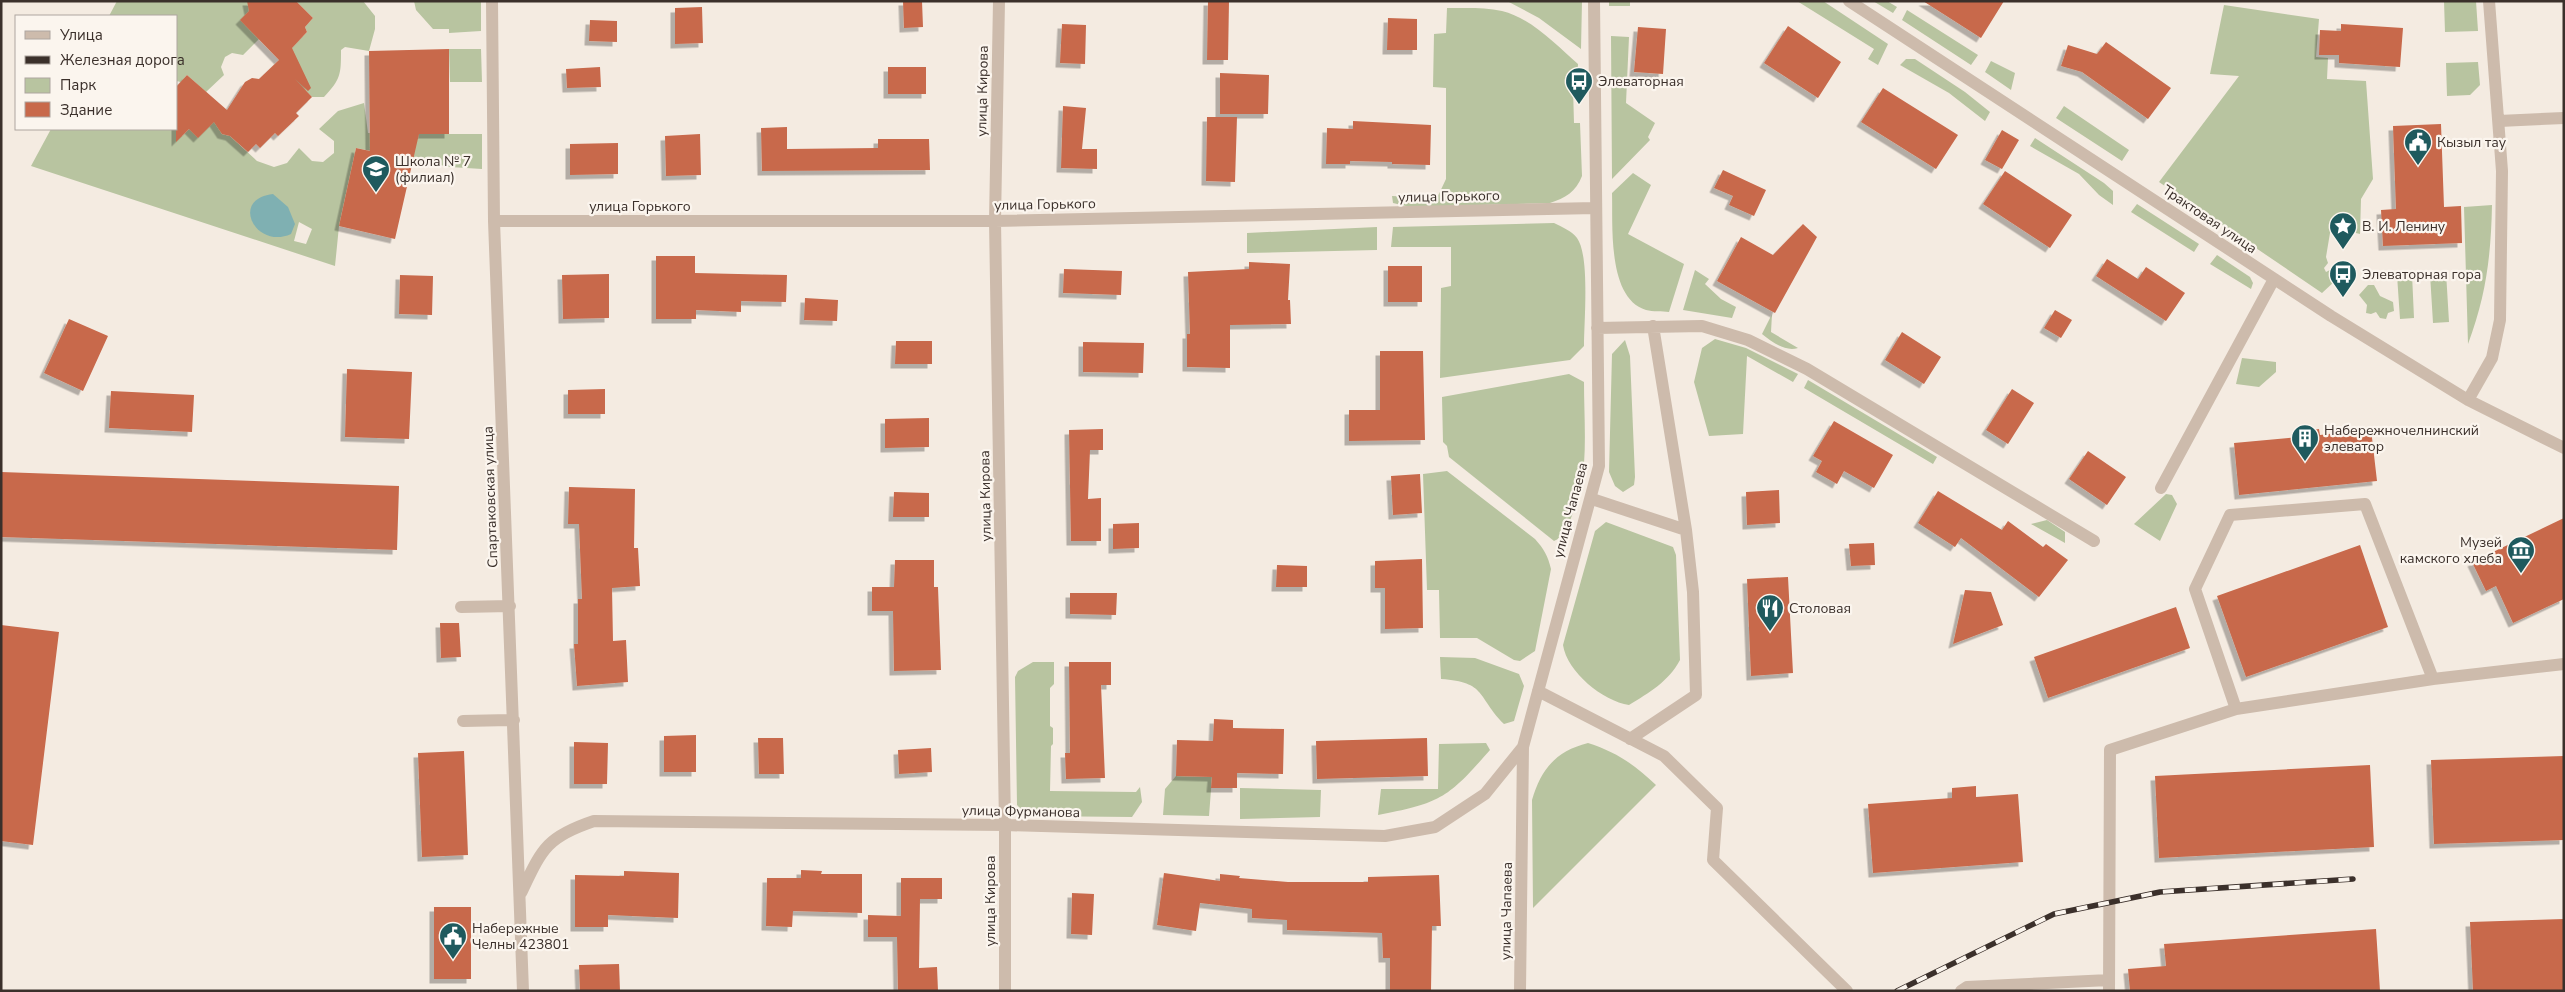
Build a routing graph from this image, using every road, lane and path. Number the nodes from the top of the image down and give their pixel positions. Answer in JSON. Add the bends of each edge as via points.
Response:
{"nodes":[{"id":1,"x":492,"y":1,"type":"edge"},
{"id":2,"x":999,"y":1,"type":"edge"},
{"id":3,"x":1594,"y":1,"type":"edge"},
{"id":4,"x":1849,"y":1,"type":"edge"},
{"id":5,"x":2490,"y":1,"type":"edge"},
{"id":6,"x":2564,"y":118,"type":"edge"},
{"id":7,"x":2500,"y":121,"type":"junction"},
{"id":8,"x":1595,"y":208,"type":"junction"},
{"id":9,"x":995,"y":220,"type":"junction"},
{"id":10,"x":494,"y":221,"type":"junction"},
{"id":11,"x":2274,"y":279,"type":"junction"},
{"id":12,"x":1653,"y":326,"type":"junction"},
{"id":13,"x":1598,"y":328,"type":"junction"},
{"id":14,"x":2468,"y":400,"type":"junction"},
{"id":15,"x":2564,"y":448,"type":"edge"},
{"id":16,"x":2161,"y":488,"type":"dead end"},
{"id":17,"x":1592,"y":498,"type":"junction"},
{"id":18,"x":1686,"y":530,"type":"junction"},
{"id":19,"x":2094,"y":541,"type":"dead end"},
{"id":20,"x":510,"y":606,"type":"junction"},
{"id":21,"x":461,"y":607,"type":"dead end"},
{"id":22,"x":2564,"y":664,"type":"edge"},
{"id":23,"x":2433,"y":679,"type":"junction"},
{"id":24,"x":1538,"y":691,"type":"junction"},
{"id":25,"x":2236,"y":709,"type":"junction"},
{"id":26,"x":514,"y":720,"type":"junction"},
{"id":27,"x":463,"y":721,"type":"dead end"},
{"id":28,"x":1630,"y":739,"type":"junction"},
{"id":29,"x":1523,"y":747,"type":"junction"},
{"id":30,"x":1005,"y":825,"type":"junction"},
{"id":31,"x":521,"y":893,"type":"junction"},
{"id":32,"x":2109,"y":986,"type":"edge"},
{"id":33,"x":523,"y":991,"type":"edge"},
{"id":34,"x":1005,"y":991,"type":"edge"},
{"id":35,"x":1520,"y":991,"type":"edge"},
{"id":36,"x":1847,"y":991,"type":"edge"},
{"id":37,"x":1961,"y":991,"type":"edge"}],
"edges":[{"from":1,"to":10,"type":"street","name":"Спартаковская улица"},
{"from":2,"to":9,"type":"street","name":"улица Кирова"},
{"from":3,"to":8,"type":"street","name":"улица Чапаева"},
{"from":4,"to":11,"type":"street","name":"Трактовая улица"},
{"from":5,"to":7,"type":"street"},
{"from":6,"to":7,"type":"street"},
{"from":7,"to":14,"type":"street","via":[[2500,320],[2492,358]]},
{"from":8,"to":9,"type":"street","name":"улица Горького"},
{"from":8,"to":13,"type":"street","name":"улица Чапаева"},
{"from":9,"to":10,"type":"street","name":"улица Горького"},
{"from":9,"to":30,"type":"street","name":"улица Кирова"},
{"from":10,"to":20,"type":"street","name":"Спартаковская улица"},
{"from":11,"to":14,"type":"street","name":"Трактовая улица"},
{"from":11,"to":16,"type":"street"},
{"from":12,"to":13,"type":"street"},
{"from":12,"to":18,"type":"street"},
{"from":12,"to":19,"type":"street","via":[[1702,326],[1748,340],[1807,369]]},
{"from":13,"to":17,"type":"street","name":"улица Чапаева","via":[[1599,466]]},
{"from":14,"to":15,"type":"street","name":"Трактовая улица"},
{"from":17,"to":18,"type":"street"},
{"from":17,"to":24,"type":"street","name":"улица Чапаева"},
{"from":18,"to":28,"type":"street","via":[[1693,592],[1696,695]]},
{"from":20,"to":21,"type":"street"},
{"from":20,"to":26,"type":"street","name":"Спартаковская улица"},
{"from":22,"to":23,"type":"street"},
{"from":23,"to":25,"type":"street"},
{"from":23,"to":25,"type":"street","via":[[2365,504],[2230,515],[2195,588]]},
{"from":24,"to":28,"type":"street"},
{"from":24,"to":29,"type":"street","name":"улица Чапаева"},
{"from":25,"to":32,"type":"street","via":[[2110,750]]},
{"from":26,"to":27,"type":"street"},
{"from":26,"to":31,"type":"street","name":"Спартаковская улица"},
{"from":28,"to":36,"type":"street","via":[[1664,756],[1717,808],[1713,860]]},
{"from":29,"to":30,"type":"street","name":"улица Фурманова","via":[[1485,794],[1435,827],[1385,836]]},
{"from":29,"to":35,"type":"street","name":"улица Чапаева"},
{"from":30,"to":31,"type":"street","name":"улица Фурманова","via":[[594,821],[566,830],[540,852]]},
{"from":30,"to":34,"type":"street","name":"улица Кирова"},
{"from":31,"to":33,"type":"street","name":"Спартаковская улица"},
{"from":32,"to":37,"type":"street","via":[[1967,988]]}]}
